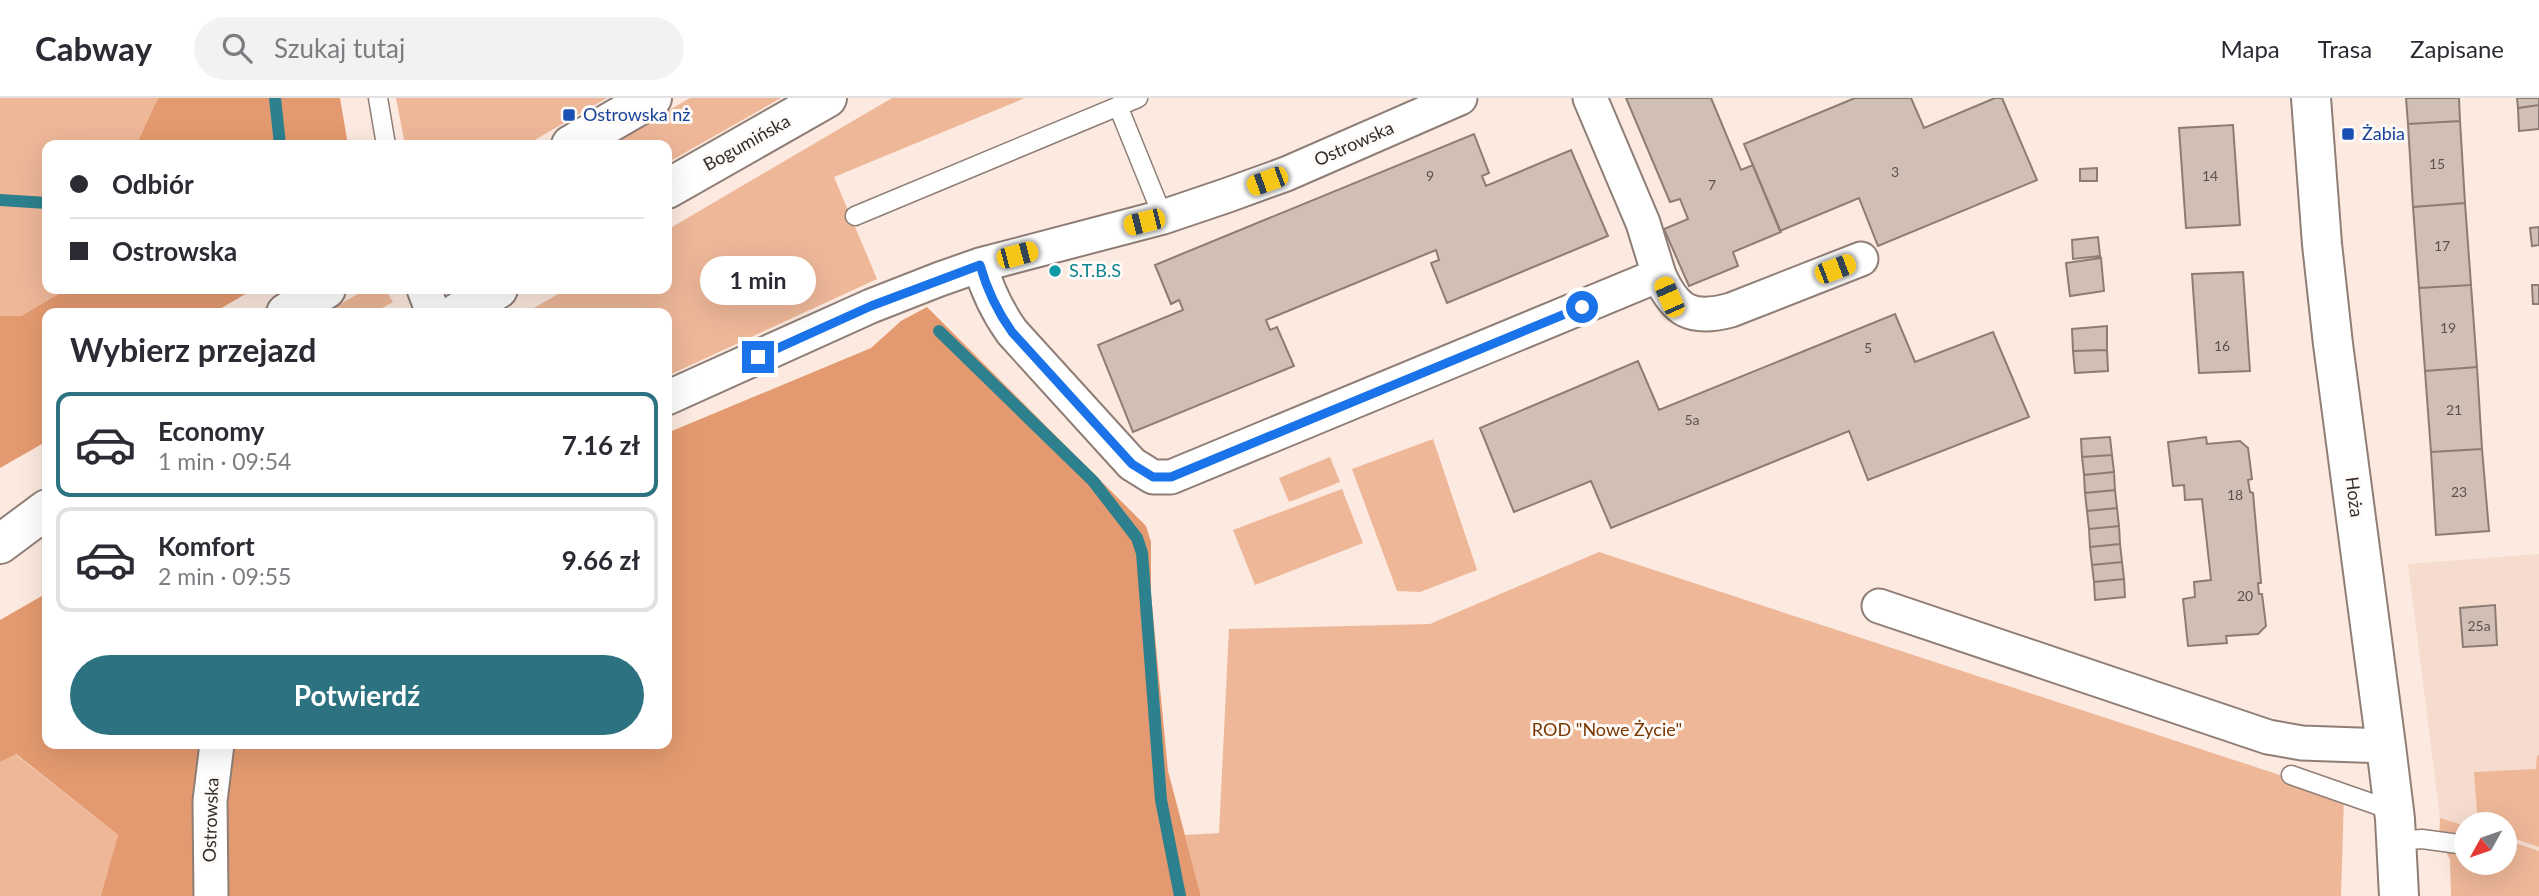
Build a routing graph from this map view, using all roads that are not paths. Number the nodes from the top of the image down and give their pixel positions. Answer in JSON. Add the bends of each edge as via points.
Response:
{"nodes":[{"id":1,"x":378,"y":98,"type":"edge"},
{"id":2,"x":652,"y":98,"type":"edge"},
{"id":3,"x":827,"y":98,"type":"edge"},
{"id":4,"x":1138,"y":98,"type":"edge"},
{"id":5,"x":1590,"y":98,"type":"edge"},
{"id":6,"x":2311,"y":98,"type":"edge"},
{"id":7,"x":1453,"y":99,"type":"edge"},
{"id":8,"x":1118,"y":106,"type":"junction"},
{"id":9,"x":385,"y":140,"type":"edge"},
{"id":10,"x":580,"y":140,"type":"edge"},
{"id":11,"x":672,"y":185,"type":"edge"},
{"id":12,"x":855,"y":216,"type":"dead end"},
{"id":13,"x":1163,"y":217,"type":"junction"},
{"id":14,"x":1861,"y":259,"type":"dead end"},
{"id":15,"x":980,"y":265,"type":"junction"},
{"id":16,"x":1659,"y":275,"type":"junction"},
{"id":17,"x":318,"y":294,"type":"edge"},
{"id":18,"x":489,"y":294,"type":"edge"},
{"id":19,"x":295,"y":308,"type":"edge"},
{"id":20,"x":466,"y":308,"type":"edge"},
{"id":21,"x":672,"y":396,"type":"edge"},
{"id":22,"x":42,"y":513,"type":"edge"},
{"id":23,"x":0,"y":544,"type":"edge"},
{"id":24,"x":42,"y":544,"type":"edge"},
{"id":25,"x":0,"y":564,"type":"edge"},
{"id":26,"x":1879,"y":606,"type":"dead end"},
{"id":27,"x":2386,"y":746,"type":"junction"},
{"id":28,"x":216,"y":749,"type":"edge"},
{"id":29,"x":2291,"y":775,"type":"dead end"},
{"id":30,"x":2395,"y":826,"type":"junction"},
{"id":31,"x":2454,"y":843,"type":"edge"},
{"id":32,"x":211,"y":896,"type":"edge"},
{"id":33,"x":2399,"y":896,"type":"edge"}],
"edges":[{"from":1,"to":9,"type":"lane"},
{"from":2,"to":10,"type":"street"},
{"from":3,"to":11,"type":"street","name":"Bogumińska"},
{"from":4,"to":8,"type":"lane"},
{"from":5,"to":16,"type":"street","via":[[1643,223]]},
{"from":6,"to":27,"type":"street","name":"Hoża","via":[[2332,330]]},
{"from":7,"to":13,"type":"street","name":"Ostrowska","via":[[1286,174]]},
{"from":8,"to":12,"type":"lane"},
{"from":8,"to":13,"type":"lane"},
{"from":13,"to":15,"type":"street","name":"Ostrowska"},
{"from":14,"to":16,"type":"street","via":[[1709,316],[1685,310],[1669,297]]},
{"from":15,"to":16,"type":"street","via":[[987,288],[1012,332],[1132,464],[1153,477],[1171,477]]},
{"from":15,"to":21,"type":"street","name":"Ostrowska","via":[[871,306]]},
{"from":17,"to":19,"type":"street"},
{"from":18,"to":20,"type":"street"},
{"from":22,"to":23,"type":"street"},
{"from":24,"to":25,"type":"street"},
{"from":26,"to":27,"type":"street","via":[[2259,735],[2302,743]]},
{"from":27,"to":30,"type":"street","name":"Hoża"},
{"from":28,"to":32,"type":"street","name":"Ostrowska","via":[[210,801]]},
{"from":29,"to":30,"type":"lane"},
{"from":30,"to":31,"type":"lane","via":[[2422,839]]},
{"from":30,"to":33,"type":"street","name":"Hoża"}]}
